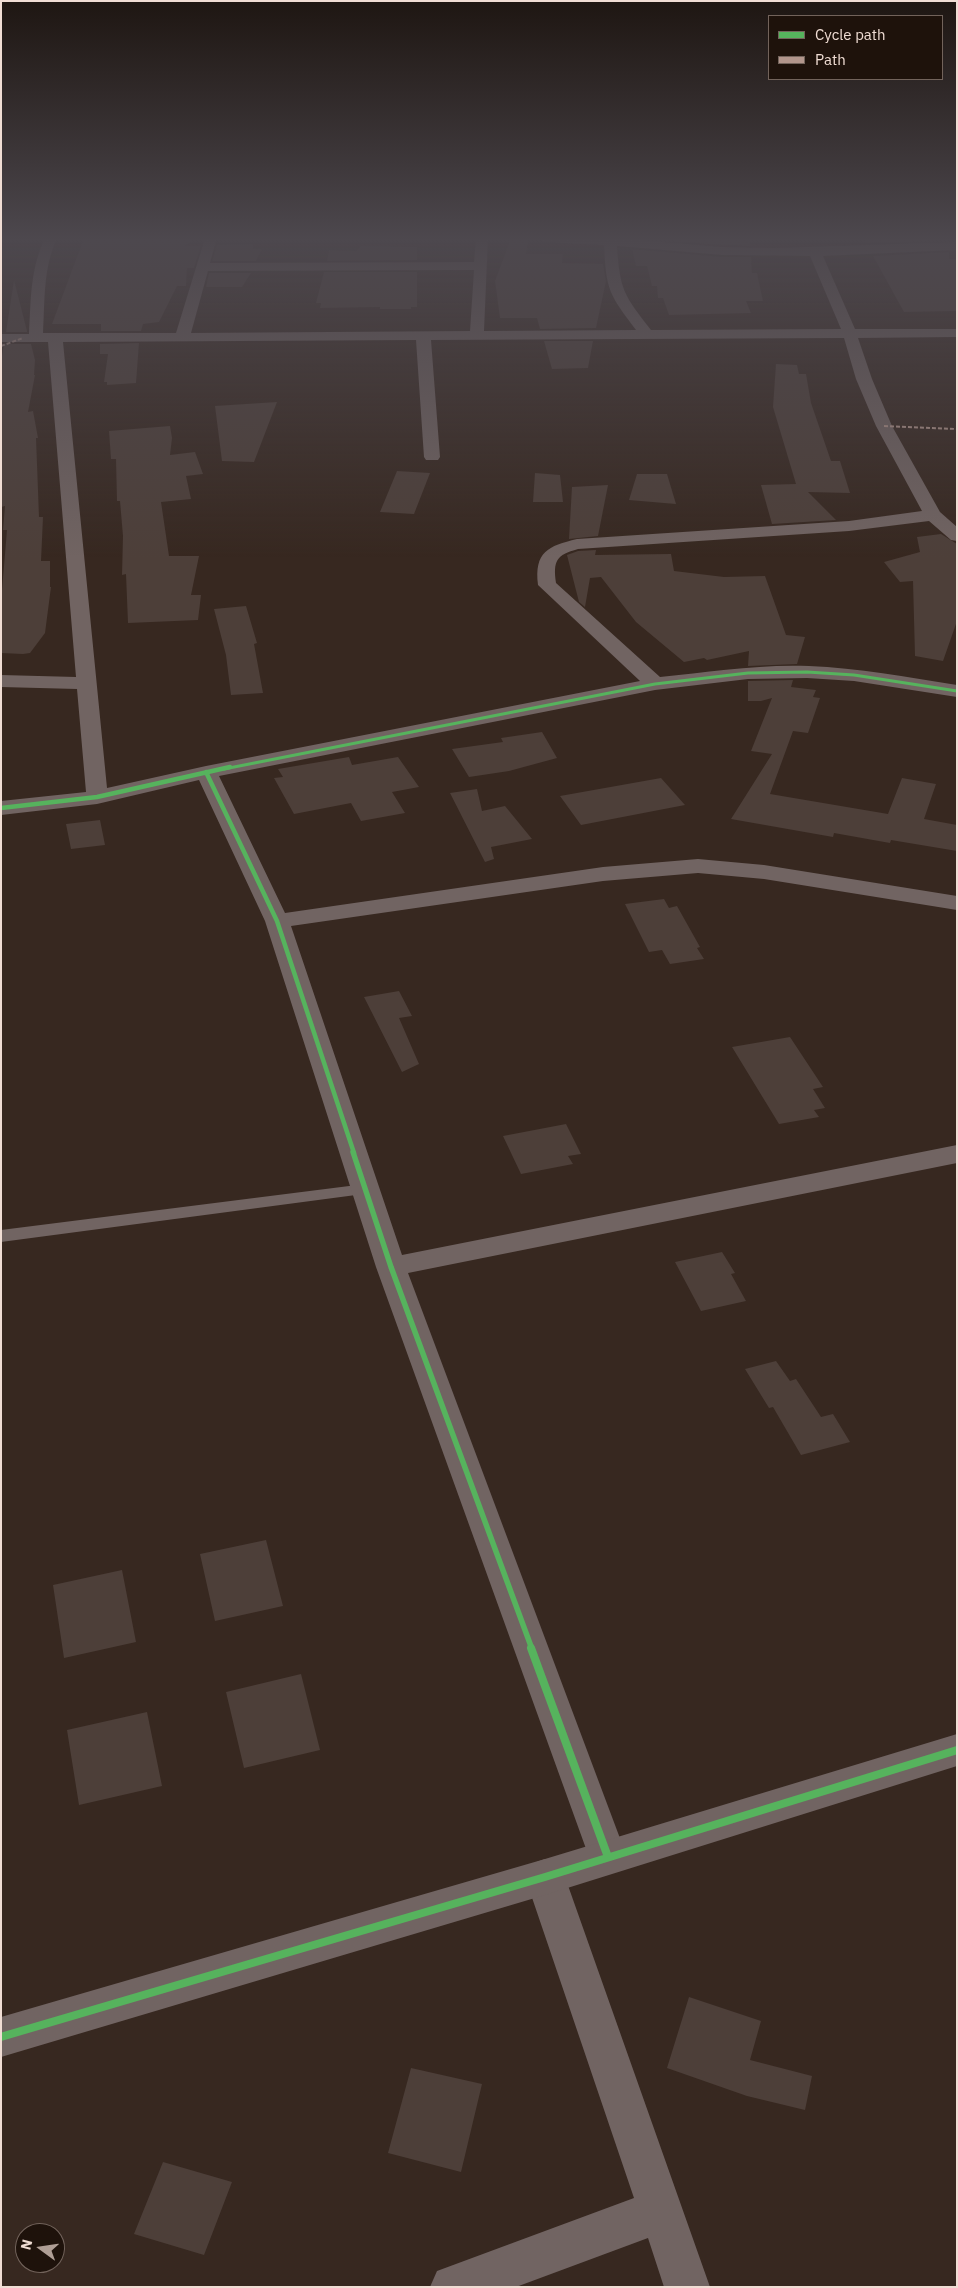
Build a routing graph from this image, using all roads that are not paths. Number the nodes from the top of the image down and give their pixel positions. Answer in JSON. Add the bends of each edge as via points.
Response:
{"nodes":[{"id":1,"x":56,"y":345,"type":"edge"},
{"id":2,"x":424,"y":345,"type":"edge"},
{"id":3,"x":853,"y":345,"type":"edge"},
{"id":4,"x":432,"y":457,"type":"dead end"},
{"id":5,"x":933,"y":515,"type":"junction"},
{"id":6,"x":957,"y":536,"type":"edge"},
{"id":7,"x":1,"y":681,"type":"edge"},
{"id":8,"x":86,"y":683,"type":"junction"},
{"id":9,"x":655,"y":684,"type":"junction"},
{"id":10,"x":957,"y":691,"type":"edge"},
{"id":11,"x":206,"y":772,"type":"junction"},
{"id":12,"x":98,"y":797,"type":"junction"},
{"id":13,"x":1,"y":808,"type":"edge"},
{"id":14,"x":957,"y":903,"type":"edge"},
{"id":15,"x":277,"y":921,"type":"junction"},
{"id":16,"x":957,"y":1154,"type":"edge"},
{"id":17,"x":365,"y":1189,"type":"junction"},
{"id":18,"x":1,"y":1236,"type":"edge"},
{"id":19,"x":391,"y":1267,"type":"junction"},
{"id":20,"x":957,"y":1750,"type":"edge"},
{"id":21,"x":608,"y":1857,"type":"junction"},
{"id":22,"x":544,"y":1877,"type":"junction"},
{"id":23,"x":1,"y":2037,"type":"edge"},
{"id":24,"x":661,"y":2211,"type":"junction"},
{"id":25,"x":453,"y":2287,"type":"edge"},
{"id":26,"x":687,"y":2287,"type":"edge"}],
"edges":[{"from":1,"to":8,"type":"street"},
{"from":2,"to":4,"type":"street"},
{"from":3,"to":5,"type":"street","via":[[884,426]]},
{"from":5,"to":6,"type":"street"},
{"from":5,"to":9,"type":"street","via":[[849,526],[577,544],[549,557],[544,567],[547,584]]},
{"from":7,"to":8,"type":"street"},
{"from":8,"to":12,"type":"street"},
{"from":9,"to":10,"type":"street","via":[[748,673],[807,672],[854,675]]},
{"from":9,"to":11,"type":"street"},
{"from":11,"to":12,"type":"street"},
{"from":11,"to":15,"type":"street"},
{"from":12,"to":13,"type":"street"},
{"from":14,"to":15,"type":"street","via":[[764,872],[698,866],[603,874]]},
{"from":15,"to":17,"type":"street"},
{"from":16,"to":19,"type":"street"},
{"from":17,"to":18,"type":"lane"},
{"from":17,"to":19,"type":"street"},
{"from":19,"to":21,"type":"street"},
{"from":20,"to":21,"type":"street"},
{"from":21,"to":22,"type":"street"},
{"from":22,"to":23,"type":"street"},
{"from":22,"to":24,"type":"street"},
{"from":24,"to":25,"type":"street"},
{"from":24,"to":26,"type":"street"}]}
